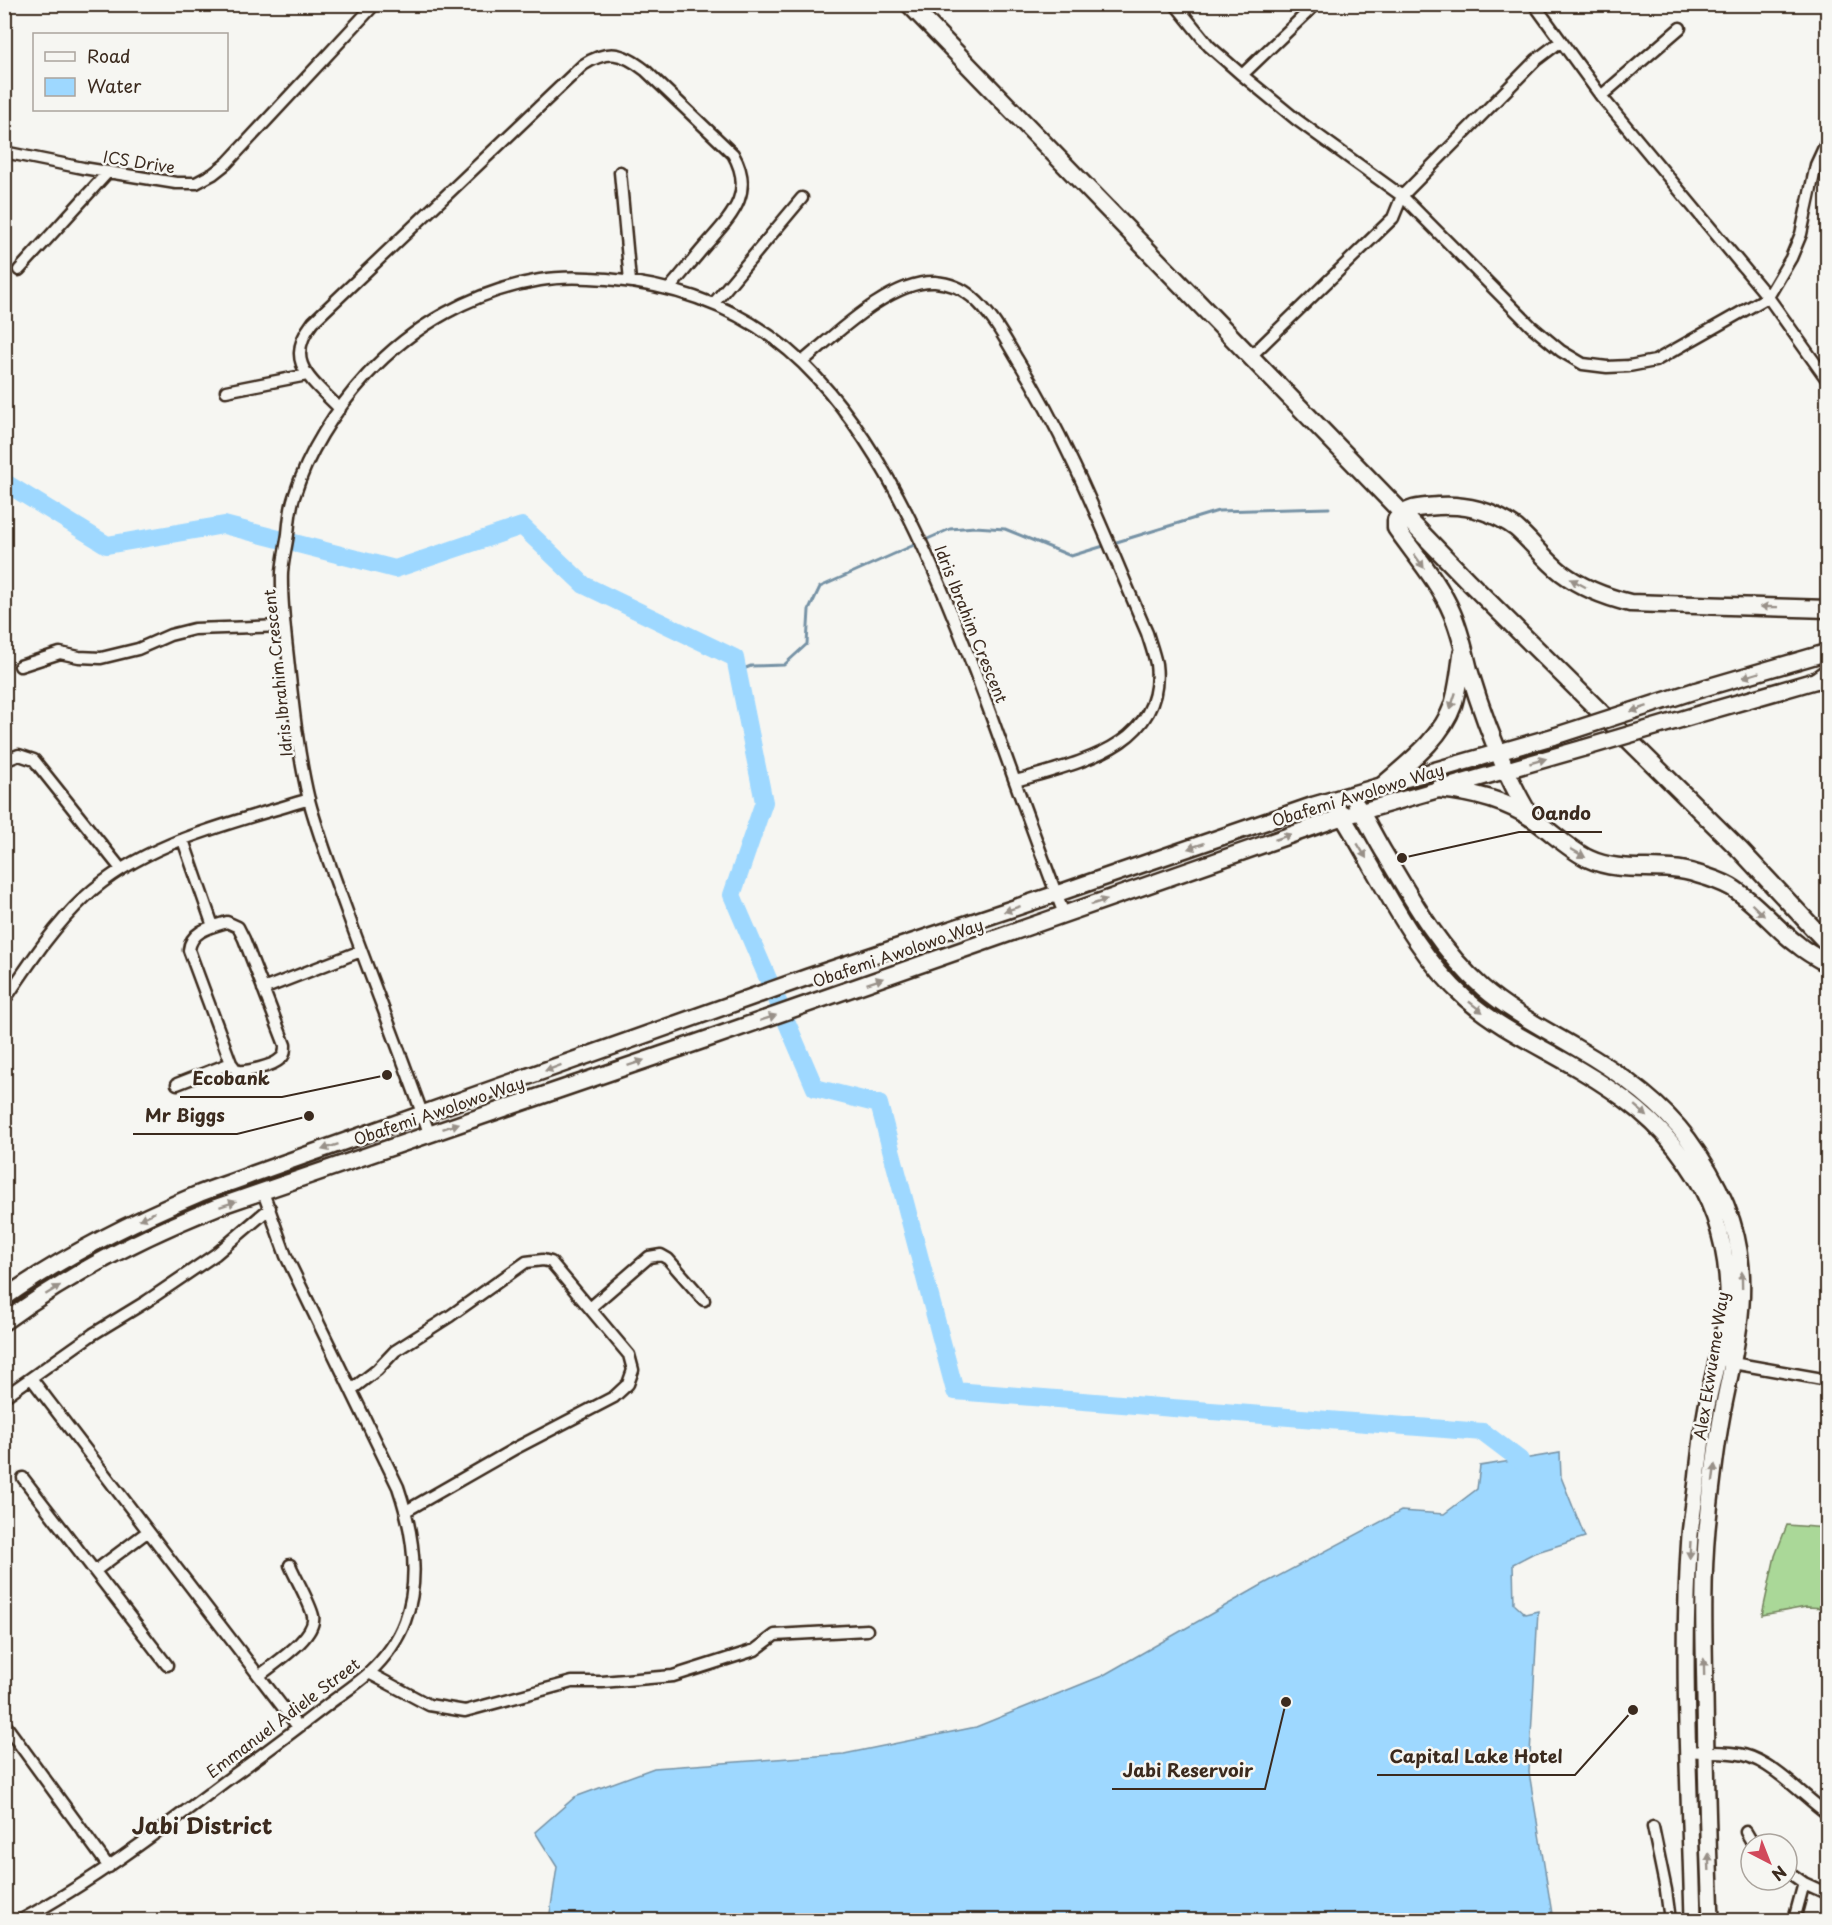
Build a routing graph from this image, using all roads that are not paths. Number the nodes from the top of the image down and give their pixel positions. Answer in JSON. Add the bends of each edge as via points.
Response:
{"nodes":[{"id":1,"x":375,"y":4,"type":"edge"},
{"id":2,"x":909,"y":4,"type":"edge"},
{"id":3,"x":1175,"y":4,"type":"edge"},
{"id":4,"x":1316,"y":4,"type":"edge"},
{"id":5,"x":1534,"y":4,"type":"edge"},
{"id":6,"x":1680,"y":28,"type":"dead end"},
{"id":7,"x":1561,"y":41,"type":"junction"},
{"id":8,"x":1242,"y":75,"type":"junction"},
{"id":9,"x":1601,"y":96,"type":"junction"},
{"id":10,"x":1827,"y":139,"type":"edge"},
{"id":11,"x":4,"y":152,"type":"edge"},
{"id":12,"x":1822,"y":165,"type":"edge"},
{"id":13,"x":108,"y":172,"type":"junction"},
{"id":14,"x":620,"y":172,"type":"dead end"},
{"id":15,"x":1402,"y":196,"type":"junction"},
{"id":16,"x":802,"y":198,"type":"dead end"},
{"id":17,"x":19,"y":270,"type":"dead end"},
{"id":18,"x":630,"y":281,"type":"junction"},
{"id":19,"x":669,"y":289,"type":"junction"},
{"id":20,"x":1768,"y":297,"type":"junction"},
{"id":21,"x":714,"y":303,"type":"junction"},
{"id":22,"x":1250,"y":357,"type":"junction"},
{"id":23,"x":802,"y":363,"type":"junction"},
{"id":24,"x":307,"y":375,"type":"junction"},
{"id":25,"x":1827,"y":381,"type":"edge"},
{"id":26,"x":226,"y":391,"type":"dead end"},
{"id":27,"x":340,"y":409,"type":"junction"},
{"id":28,"x":1403,"y":513,"type":"junction"},
{"id":29,"x":1827,"y":609,"type":"edge"},
{"id":30,"x":284,"y":626,"type":"junction"},
{"id":31,"x":1463,"y":644,"type":"junction"},
{"id":32,"x":1827,"y":652,"type":"edge"},
{"id":33,"x":20,"y":666,"type":"dead end"},
{"id":34,"x":1824,"y":676,"type":"edge"},
{"id":35,"x":1498,"y":752,"type":"junction"},
{"id":36,"x":4,"y":761,"type":"edge"},
{"id":37,"x":1505,"y":770,"type":"junction"},
{"id":38,"x":1016,"y":782,"type":"junction"},
{"id":39,"x":1382,"y":786,"type":"junction"},
{"id":40,"x":1437,"y":789,"type":"junction"},
{"id":41,"x":1350,"y":796,"type":"junction"},
{"id":42,"x":309,"y":799,"type":"junction"},
{"id":43,"x":1332,"y":801,"type":"junction"},
{"id":44,"x":1360,"y":811,"type":"junction"},
{"id":45,"x":1342,"y":817,"type":"junction"},
{"id":46,"x":1531,"y":818,"type":"junction"},
{"id":47,"x":183,"y":840,"type":"junction"},
{"id":48,"x":121,"y":869,"type":"junction"},
{"id":49,"x":1056,"y":894,"type":"junction"},
{"id":50,"x":1064,"y":914,"type":"junction"},
{"id":51,"x":213,"y":926,"type":"junction"},
{"id":52,"x":1827,"y":944,"type":"edge"},
{"id":53,"x":361,"y":951,"type":"junction"},
{"id":54,"x":1827,"y":964,"type":"edge"},
{"id":55,"x":263,"y":989,"type":"junction"},
{"id":56,"x":4,"y":1001,"type":"edge"},
{"id":57,"x":231,"y":1063,"type":"junction"},
{"id":58,"x":177,"y":1084,"type":"dead end"},
{"id":59,"x":422,"y":1115,"type":"junction"},
{"id":60,"x":429,"y":1134,"type":"junction"},
{"id":61,"x":263,"y":1192,"type":"junction"},
{"id":62,"x":270,"y":1208,"type":"junction"},
{"id":63,"x":4,"y":1298,"type":"edge"},
{"id":64,"x":704,"y":1300,"type":"dead end"},
{"id":65,"x":590,"y":1308,"type":"junction"},
{"id":66,"x":4,"y":1322,"type":"edge"},
{"id":67,"x":1725,"y":1361,"type":"junction"},
{"id":68,"x":31,"y":1378,"type":"junction"},
{"id":69,"x":1827,"y":1380,"type":"edge"},
{"id":70,"x":351,"y":1390,"type":"junction"},
{"id":71,"x":4,"y":1397,"type":"edge"},
{"id":72,"x":23,"y":1478,"type":"dead end"},
{"id":73,"x":406,"y":1511,"type":"junction"},
{"id":74,"x":147,"y":1532,"type":"junction"},
{"id":75,"x":290,"y":1565,"type":"dead end"},
{"id":76,"x":95,"y":1571,"type":"junction"},
{"id":77,"x":867,"y":1630,"type":"dead end"},
{"id":78,"x":166,"y":1665,"type":"dead end"},
{"id":79,"x":369,"y":1673,"type":"junction"},
{"id":80,"x":259,"y":1676,"type":"junction"},
{"id":81,"x":4,"y":1723,"type":"edge"},
{"id":82,"x":298,"y":1727,"type":"junction"},
{"id":83,"x":1689,"y":1751,"type":"junction"},
{"id":84,"x":1706,"y":1753,"type":"junction"},
{"id":85,"x":1827,"y":1814,"type":"edge"},
{"id":86,"x":1653,"y":1827,"type":"dead end"},
{"id":87,"x":109,"y":1867,"type":"junction"},
{"id":88,"x":1799,"y":1879,"type":"edge"},
{"id":89,"x":1804,"y":1883,"type":"junction"},
{"id":90,"x":1827,"y":1894,"type":"edge"},
{"id":91,"x":21,"y":1920,"type":"edge"},
{"id":92,"x":1670,"y":1920,"type":"edge"},
{"id":93,"x":1693,"y":1920,"type":"edge"},
{"id":94,"x":1711,"y":1920,"type":"edge"},
{"id":95,"x":1794,"y":1920,"type":"edge"}],
"edges":[{"from":1,"to":13,"type":"street","name":"ICS Drive","via":[[213,174],[196,183],[176,183]]},
{"from":2,"to":22,"type":"main road"},
{"from":3,"to":8,"type":"street","via":[[1209,46]]},
{"from":4,"to":8,"type":"street"},
{"from":5,"to":7,"type":"street"},
{"from":6,"to":9,"type":"street"},
{"from":7,"to":9,"type":"street"},
{"from":7,"to":15,"type":"street","via":[[1536,60]]},
{"from":8,"to":15,"type":"street"},
{"from":9,"to":20,"type":"street"},
{"from":10,"to":12,"type":"street"},
{"from":11,"to":13,"type":"street","name":"ICS Drive"},
{"from":12,"to":20,"type":"street","via":[[1801,234]]},
{"from":13,"to":17,"type":"street"},
{"from":14,"to":18,"type":"street"},
{"from":15,"to":20,"type":"street","via":[[1531,326],[1583,364],[1607,367],[1655,361]]},
{"from":15,"to":22,"type":"street","via":[[1393,218]]},
{"from":16,"to":21,"type":"street"},
{"from":18,"to":19,"type":"street","name":"Idris Ibrahim Crescent"},
{"from":18,"to":27,"type":"street","name":"Idris Ibrahim Crescent","via":[[579,276],[548,278],[488,292],[429,322],[388,353]]},
{"from":19,"to":21,"type":"street","name":"Idris Ibrahim Crescent"},
{"from":19,"to":24,"type":"street","via":[[731,216],[740,199],[741,168],[733,154],[645,70],[627,57],[607,54],[582,65],[313,322],[299,347]]},
{"from":20,"to":25,"type":"street"},
{"from":21,"to":23,"type":"street","name":"Idris Ibrahim Crescent","via":[[764,331]]},
{"from":22,"to":28,"type":"main road"},
{"from":23,"to":38,"type":"street","name":"Idris Ibrahim Crescent","via":[[819,379],[871,450],[927,553]]},
{"from":23,"to":38,"type":"street","via":[[879,301],[908,285],[952,285],[971,296],[991,316],[1059,431],[1147,633],[1156,664],[1155,694],[1146,717],[1112,749]]},
{"from":24,"to":26,"type":"street"},
{"from":24,"to":27,"type":"street"},
{"from":27,"to":30,"type":"street","name":"Idris Ibrahim Crescent","via":[[311,456],[292,501],[282,572]]},
{"from":29,"to":28,"type":"main road","one_way":true,"via":[[1630,603],[1561,573],[1516,529],[1483,510],[1444,505],[1421,506]]},
{"from":28,"to":31,"type":"main road","one_way":true,"via":[[1396,520],[1396,528],[1442,593]]},
{"from":28,"to":52,"type":"main road","via":[[1741,852]]},
{"from":30,"to":33,"type":"street","via":[[194,629],[101,658],[60,653]]},
{"from":30,"to":42,"type":"street","name":"Idris Ibrahim Crescent"},
{"from":31,"to":35,"type":"main road"},
{"from":31,"to":39,"type":"main road","one_way":true,"via":[[1458,685],[1442,728]]},
{"from":32,"to":35,"type":"main road","name":"Obafemi Awolowo Way","one_way":true,"bridge":true},
{"from":37,"to":34,"type":"main road","name":"Obafemi Awolowo Way","one_way":true,"bridge":true},
{"from":35,"to":37,"type":"main road"},
{"from":35,"to":39,"type":"main road","name":"Obafemi Awolowo Way"},
{"from":36,"to":48,"type":"street","via":[[19,755],[34,760]]},
{"from":37,"to":40,"type":"main road","name":"Obafemi Awolowo Way"},
{"from":37,"to":46,"type":"main road"},
{"from":38,"to":49,"type":"street","name":"Idris Ibrahim Crescent"},
{"from":39,"to":41,"type":"main road","name":"Obafemi Awolowo Way"},
{"from":40,"to":44,"type":"main road","name":"Obafemi Awolowo Way"},
{"from":40,"to":46,"type":"main road","via":[[1480,796]]},
{"from":41,"to":43,"type":"main road","name":"Obafemi Awolowo Way"},
{"from":41,"to":44,"type":"main road","name":"Alex Ekwueme Way"},
{"from":42,"to":47,"type":"street"},
{"from":42,"to":53,"type":"street","name":"Idris Ibrahim Crescent"},
{"from":43,"to":45,"type":"main road","name":"Alex Ekwueme Way"},
{"from":43,"to":49,"type":"main road","name":"Obafemi Awolowo Way","one_way":true},
{"from":44,"to":45,"type":"main road","name":"Obafemi Awolowo Way"},
{"from":67,"to":44,"type":"main road","name":"Alex Ekwueme Way","one_way":true,"via":[[1742,1294],[1739,1249],[1726,1203],[1703,1161],[1672,1119],[1630,1082],[1531,1023],[1468,974],[1424,918]]},
{"from":50,"to":45,"type":"main road","name":"Obafemi Awolowo Way","one_way":true},
{"from":45,"to":67,"type":"main road","name":"Alex Ekwueme Way","one_way":true,"via":[[1420,947],[1449,983],[1486,1015],[1598,1080],[1641,1111],[1687,1163],[1712,1206],[1724,1251],[1728,1292]]},
{"from":46,"to":54,"type":"main road","one_way":true,"via":[[1590,860],[1612,867],[1694,872],[1731,888],[1797,945]]},
{"from":47,"to":48,"type":"street","via":[[156,849]]},
{"from":47,"to":51,"type":"street"},
{"from":48,"to":56,"type":"street","via":[[86,896],[46,939]]},
{"from":49,"to":50,"type":"street","name":"Idris Ibrahim Crescent"},
{"from":49,"to":59,"type":"main road","name":"Obafemi Awolowo Way","one_way":true,"via":[[808,977]]},
{"from":60,"to":50,"type":"main road","name":"Obafemi Awolowo Way","one_way":true},
{"from":51,"to":55,"type":"street","via":[[227,922],[238,927]]},
{"from":51,"to":57,"type":"street","via":[[197,933],[189,950]]},
{"from":53,"to":55,"type":"street"},
{"from":53,"to":59,"type":"street","name":"Idris Ibrahim Crescent"},
{"from":55,"to":57,"type":"street","via":[[285,1052],[280,1059],[246,1071],[237,1071]]},
{"from":57,"to":58,"type":"street"},
{"from":59,"to":60,"type":"street","name":"Idris Ibrahim Crescent"},
{"from":59,"to":63,"type":"main road","name":"Obafemi Awolowo Way","one_way":true,"via":[[151,1214]]},
{"from":60,"to":61,"type":"main road","name":"Obafemi Awolowo Way"},
{"from":61,"to":62,"type":"street","name":"Emmanuel Adiele Street"},
{"from":66,"to":61,"type":"main road","name":"Obafemi Awolowo Way","one_way":true,"via":[[132,1244]]},
{"from":62,"to":68,"type":"street","via":[[216,1254]]},
{"from":62,"to":70,"type":"street","name":"Emmanuel Adiele Street","via":[[286,1256]]},
{"from":64,"to":65,"type":"street","via":[[661,1256],[649,1257]]},
{"from":65,"to":70,"type":"street","via":[[551,1262],[526,1262],[395,1351]]},
{"from":65,"to":73,"type":"street","via":[[629,1355],[633,1370],[628,1384],[614,1397]]},
{"from":67,"to":69,"type":"street"},
{"from":67,"to":83,"type":"main road","name":"Alex Ekwueme Way","one_way":true,"via":[[1707,1404],[1691,1532],[1687,1606]]},
{"from":84,"to":67,"type":"main road","name":"Alex Ekwueme Way","one_way":true,"via":[[1703,1605]]},
{"from":68,"to":71,"type":"street"},
{"from":68,"to":74,"type":"street"},
{"from":70,"to":73,"type":"street","name":"Emmanuel Adiele Street"},
{"from":72,"to":76,"type":"street"},
{"from":73,"to":79,"type":"street","name":"Emmanuel Adiele Street","via":[[413,1556],[412,1589],[405,1621],[389,1650]]},
{"from":74,"to":76,"type":"street"},
{"from":74,"to":80,"type":"street"},
{"from":75,"to":80,"type":"street","via":[[313,1617],[312,1627],[305,1639]]},
{"from":76,"to":78,"type":"street"},
{"from":77,"to":79,"type":"street","via":[[776,1635],[755,1650],[673,1676],[572,1682],[465,1711],[429,1705]]},
{"from":79,"to":82,"type":"street","name":"Emmanuel Adiele Street"},
{"from":80,"to":82,"type":"street"},
{"from":81,"to":87,"type":"street"},
{"from":82,"to":87,"type":"street","name":"Emmanuel Adiele Street"},
{"from":83,"to":84,"type":"street"},
{"from":83,"to":93,"type":"main road","name":"Alex Ekwueme Way"},
{"from":84,"to":85,"type":"street","via":[[1754,1758]]},
{"from":94,"to":84,"type":"main road","name":"Alex Ekwueme Way","one_way":true},
{"from":86,"to":92,"type":"street"},
{"from":87,"to":91,"type":"street","name":"Emmanuel Adiele Street"},
{"from":88,"to":89,"type":"street"},
{"from":89,"to":90,"type":"street"},
{"from":89,"to":95,"type":"street"}]}
